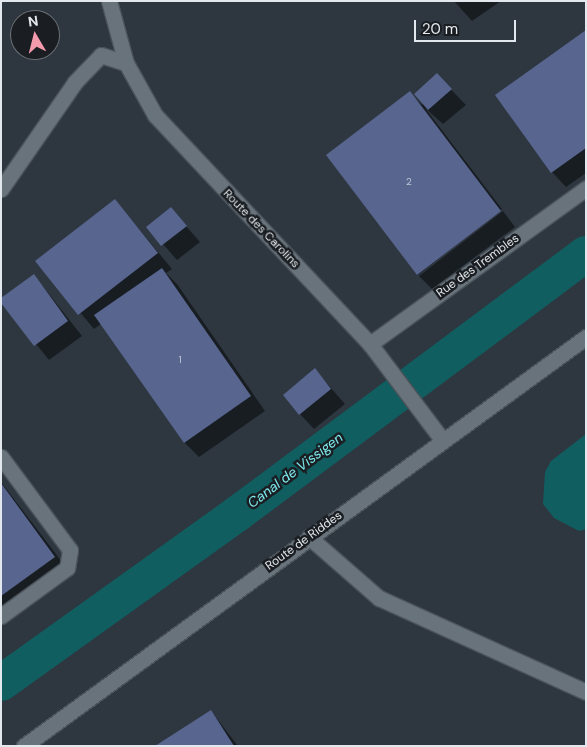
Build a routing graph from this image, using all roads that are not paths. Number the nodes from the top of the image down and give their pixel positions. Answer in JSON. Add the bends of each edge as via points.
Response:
{"nodes":[{"id":1,"x":109,"y":1,"type":"edge"},
{"id":2,"x":126,"y":63,"type":"junction"},
{"id":3,"x":586,"y":188,"type":"edge"},
{"id":4,"x":1,"y":189,"type":"edge"},
{"id":5,"x":586,"y":337,"type":"edge"},
{"id":6,"x":370,"y":344,"type":"junction"},
{"id":7,"x":443,"y":441,"type":"junction"},
{"id":8,"x":1,"y":457,"type":"edge"},
{"id":9,"x":309,"y":537,"type":"junction"},
{"id":10,"x":1,"y":616,"type":"edge"},
{"id":11,"x":586,"y":692,"type":"edge"},
{"id":12,"x":24,"y":746,"type":"edge"}],
"edges":[{"from":1,"to":2,"type":"street","name":"Route des Carolins"},
{"from":2,"to":4,"type":"street","via":[[101,55],[75,82]]},
{"from":2,"to":6,"type":"street","name":"Route des Carolins","via":[[154,115]]},
{"from":3,"to":6,"type":"street","name":"Rue des Trembles"},
{"from":5,"to":7,"type":"street","name":"Route de Riddes"},
{"from":6,"to":7,"type":"street","name":"Route des Carolins"},
{"from":7,"to":9,"type":"street","name":"Route de Riddes"},
{"from":8,"to":10,"type":"street","via":[[70,550],[67,568]]},
{"from":9,"to":11,"type":"street","via":[[379,598]]},
{"from":9,"to":12,"type":"street","name":"Route de Riddes"}]}
